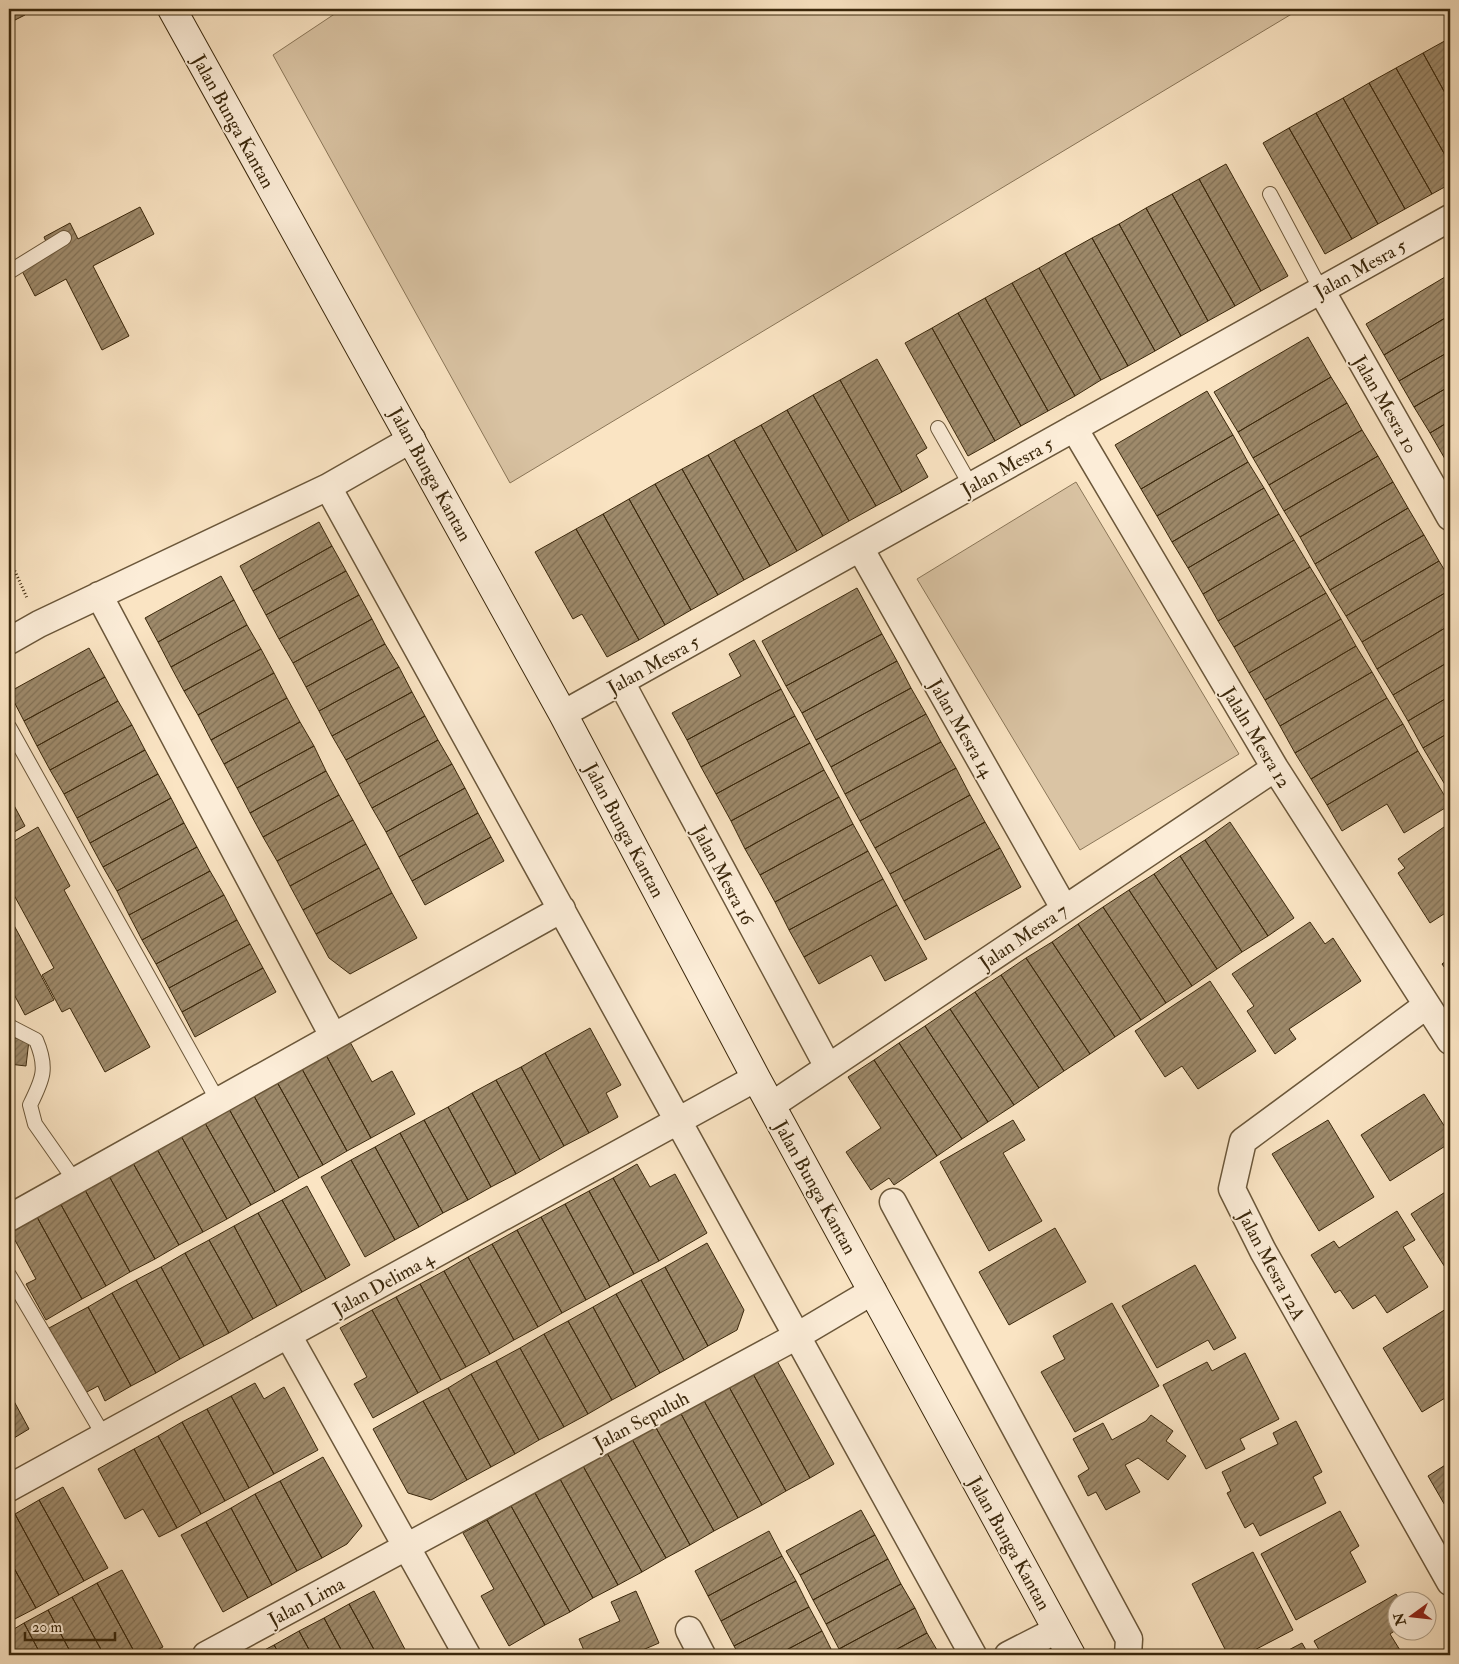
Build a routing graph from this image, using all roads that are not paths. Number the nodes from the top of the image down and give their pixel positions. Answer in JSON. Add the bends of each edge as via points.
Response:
{"nodes":[{"id":1,"x":172,"y":9,"type":"edge"},
{"id":2,"x":1270,"y":194,"type":"dead end"},
{"id":3,"x":1450,"y":218,"type":"edge"},
{"id":4,"x":64,"y":238,"type":"dead end"},
{"id":5,"x":9,"y":272,"type":"edge"},
{"id":6,"x":1321,"y":290,"type":"junction"},
{"id":7,"x":938,"y":428,"type":"dead end"},
{"id":8,"x":1074,"y":428,"type":"junction"},
{"id":9,"x":412,"y":439,"type":"junction"},
{"id":10,"x":971,"y":486,"type":"junction"},
{"id":11,"x":328,"y":487,"type":"junction"},
{"id":12,"x":1450,"y":517,"type":"edge"},
{"id":13,"x":860,"y":548,"type":"junction"},
{"id":14,"x":99,"y":595,"type":"junction"},
{"id":15,"x":9,"y":641,"type":"edge"},
{"id":16,"x":621,"y":682,"type":"junction"},
{"id":17,"x":563,"y":714,"type":"junction"},
{"id":18,"x":9,"y":727,"type":"edge"},
{"id":19,"x":1275,"y":768,"type":"junction"},
{"id":20,"x":1064,"y":908,"type":"junction"},
{"id":21,"x":562,"y":909,"type":"junction"},
{"id":22,"x":1427,"y":1005,"type":"junction"},
{"id":23,"x":9,"y":1026,"type":"edge"},
{"id":24,"x":333,"y":1036,"type":"junction"},
{"id":25,"x":1450,"y":1040,"type":"edge"},
{"id":26,"x":828,"y":1067,"type":"junction"},
{"id":27,"x":756,"y":1078,"type":"junction"},
{"id":28,"x":218,"y":1101,"type":"junction"},
{"id":29,"x":772,"y":1105,"type":"junction"},
{"id":30,"x":680,"y":1120,"type":"junction"},
{"id":31,"x":75,"y":1181,"type":"junction"},
{"id":32,"x":893,"y":1202,"type":"dead end"},
{"id":33,"x":9,"y":1218,"type":"edge"},
{"id":34,"x":9,"y":1275,"type":"edge"},
{"id":35,"x":873,"y":1291,"type":"junction"},
{"id":36,"x":288,"y":1335,"type":"junction"},
{"id":37,"x":797,"y":1336,"type":"junction"},
{"id":38,"x":104,"y":1436,"type":"junction"},
{"id":39,"x":9,"y":1488,"type":"edge"},
{"id":40,"x":406,"y":1546,"type":"junction"},
{"id":41,"x":1450,"y":1580,"type":"edge"},
{"id":42,"x":689,"y":1630,"type":"dead end"},
{"id":43,"x":1057,"y":1630,"type":"junction"},
{"id":44,"x":206,"y":1655,"type":"edge"},
{"id":45,"x":467,"y":1655,"type":"edge"},
{"id":46,"x":702,"y":1655,"type":"edge"},
{"id":47,"x":973,"y":1655,"type":"edge"},
{"id":48,"x":1008,"y":1655,"type":"edge"},
{"id":49,"x":1071,"y":1655,"type":"edge"},
{"id":50,"x":1128,"y":1655,"type":"edge"}],
"edges":[{"from":1,"to":9,"type":"street","name":"Jalan Bunga Kantan"},
{"from":2,"to":6,"type":"lane"},
{"from":3,"to":6,"type":"street","name":"Jalan Mesra 5"},
{"from":4,"to":5,"type":"lane"},
{"from":6,"to":8,"type":"street","name":"Jalan Mesra 5"},
{"from":6,"to":12,"type":"street","name":"Jalan Mesra 10"},
{"from":7,"to":10,"type":"lane"},
{"from":8,"to":10,"type":"street","name":"Jalan Mesra 5"},
{"from":8,"to":19,"type":"street","name":"Jalaln Mesra 12"},
{"from":9,"to":11,"type":"street"},
{"from":9,"to":17,"type":"street","name":"Jalan Bunga Kantan"},
{"from":10,"to":13,"type":"street","name":"Jalan Mesra 5"},
{"from":11,"to":14,"type":"street"},
{"from":11,"to":21,"type":"street"},
{"from":13,"to":16,"type":"street","name":"Jalan Mesra 5"},
{"from":13,"to":20,"type":"street","name":"Jalan Mesra 14"},
{"from":14,"to":15,"type":"street"},
{"from":14,"to":24,"type":"street"},
{"from":16,"to":17,"type":"street","name":"Jalan Mesra 5"},
{"from":16,"to":26,"type":"street","name":"Jalan Mesra 16"},
{"from":17,"to":27,"type":"street","name":"Jalan Bunga Kantan"},
{"from":18,"to":28,"type":"lane"},
{"from":19,"to":20,"type":"street","name":"Jalan Mesra 7"},
{"from":19,"to":22,"type":"street","name":"Jalaln Mesra 12"},
{"from":20,"to":26,"type":"street","name":"Jalan Mesra 7"},
{"from":21,"to":24,"type":"street"},
{"from":21,"to":30,"type":"street"},
{"from":22,"to":25,"type":"street","name":"Jalaln Mesra 12"},
{"from":22,"to":41,"type":"street","name":"Jalan Mesra 12A","via":[[1243,1141],[1232,1189],[1263,1252]]},
{"from":23,"to":31,"type":"lane","via":[[36,1040],[44,1058],[41,1082],[30,1105],[35,1124]]},
{"from":24,"to":28,"type":"street"},
{"from":26,"to":29,"type":"street","name":"Jalan Mesra 7"},
{"from":27,"to":29,"type":"street","name":"Jalan Bunga Kantan"},
{"from":27,"to":30,"type":"street","name":"Jalan Delima 4"},
{"from":28,"to":31,"type":"street"},
{"from":29,"to":35,"type":"street","name":"Jalan Bunga Kantan"},
{"from":30,"to":36,"type":"street","name":"Jalan Delima 4"},
{"from":30,"to":37,"type":"street"},
{"from":31,"to":33,"type":"street"},
{"from":32,"to":50,"type":"street","via":[[1129,1639]]},
{"from":34,"to":38,"type":"lane"},
{"from":35,"to":37,"type":"street","name":"Jalan Sepuluh"},
{"from":35,"to":43,"type":"street","name":"Jalan Bunga Kantan"},
{"from":36,"to":38,"type":"street","name":"Jalan Delima 4"},
{"from":36,"to":40,"type":"street"},
{"from":37,"to":40,"type":"street","name":"Jalan Sepuluh"},
{"from":37,"to":47,"type":"street"},
{"from":38,"to":39,"type":"street","name":"Jalan Delima 4"},
{"from":40,"to":44,"type":"street","name":"Jalan Lima"},
{"from":40,"to":45,"type":"street"},
{"from":42,"to":46,"type":"street"},
{"from":43,"to":48,"type":"street"},
{"from":43,"to":49,"type":"street","name":"Jalan Bunga Kantan"}]}
